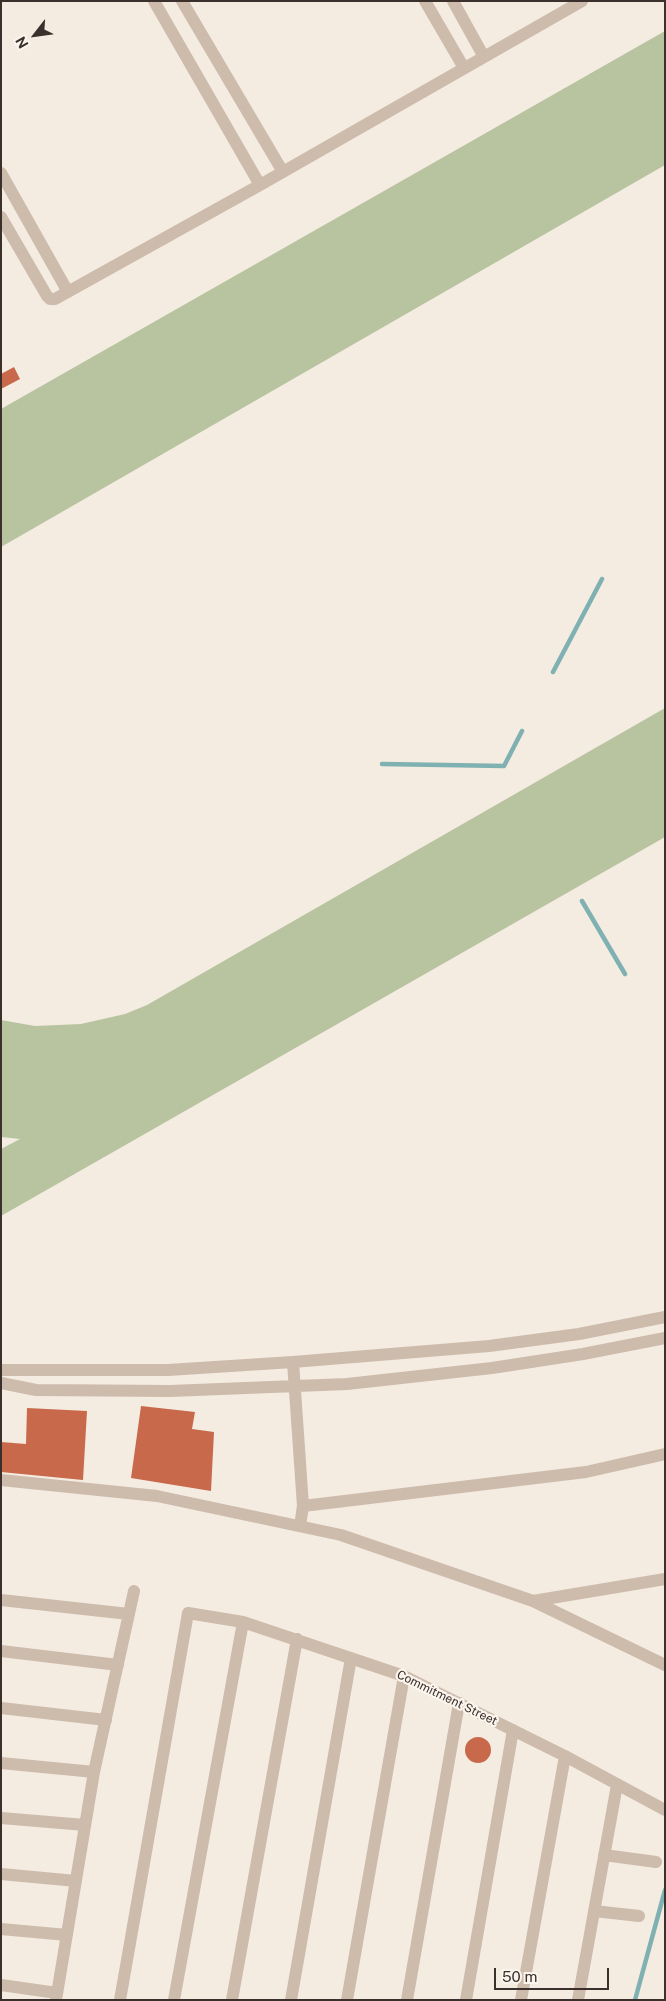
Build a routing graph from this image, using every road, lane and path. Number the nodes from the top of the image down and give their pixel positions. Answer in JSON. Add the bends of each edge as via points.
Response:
{"nodes":[{"id":1,"x":154,"y":1,"type":"edge"},
{"id":2,"x":182,"y":1,"type":"edge"},
{"id":3,"x":425,"y":1,"type":"edge"},
{"id":4,"x":452,"y":1,"type":"edge"},
{"id":5,"x":582,"y":1,"type":"edge"},
{"id":6,"x":484,"y":57,"type":"junction"},
{"id":7,"x":464,"y":68,"type":"junction"},
{"id":8,"x":283,"y":172,"type":"junction"},
{"id":9,"x":1,"y":173,"type":"edge"},
{"id":10,"x":260,"y":185,"type":"junction"},
{"id":11,"x":1,"y":217,"type":"edge"},
{"id":12,"x":68,"y":292,"type":"junction"},
{"id":13,"x":665,"y":1317,"type":"edge"},
{"id":14,"x":665,"y":1338,"type":"edge"},
{"id":15,"x":293,"y":1362,"type":"junction"},
{"id":16,"x":1,"y":1370,"type":"edge"},
{"id":17,"x":1,"y":1383,"type":"edge"},
{"id":18,"x":296,"y":1386,"type":"junction"},
{"id":19,"x":665,"y":1454,"type":"edge"},
{"id":20,"x":1,"y":1480,"type":"edge"},
{"id":21,"x":303,"y":1506,"type":"junction"},
{"id":22,"x":300,"y":1526,"type":"junction"},
{"id":23,"x":665,"y":1579,"type":"edge"},
{"id":24,"x":134,"y":1591,"type":"dead end"},
{"id":25,"x":1,"y":1600,"type":"edge"},
{"id":26,"x":533,"y":1601,"type":"junction"},
{"id":27,"x":130,"y":1614,"type":"junction"},
{"id":28,"x":243,"y":1622,"type":"junction"},
{"id":29,"x":297,"y":1639,"type":"junction"},
{"id":30,"x":1,"y":1651,"type":"edge"},
{"id":31,"x":351,"y":1658,"type":"junction"},
{"id":32,"x":664,"y":1662,"type":"edge"},
{"id":33,"x":118,"y":1665,"type":"junction"},
{"id":34,"x":404,"y":1676,"type":"junction"},
{"id":35,"x":459,"y":1703,"type":"junction"},
{"id":36,"x":1,"y":1708,"type":"edge"},
{"id":37,"x":106,"y":1720,"type":"junction"},
{"id":38,"x":512,"y":1730,"type":"junction"},
{"id":39,"x":565,"y":1756,"type":"junction"},
{"id":40,"x":1,"y":1763,"type":"edge"},
{"id":41,"x":94,"y":1772,"type":"junction"},
{"id":42,"x":617,"y":1785,"type":"junction"},
{"id":43,"x":665,"y":1810,"type":"edge"},
{"id":44,"x":1,"y":1818,"type":"edge"},
{"id":45,"x":85,"y":1825,"type":"junction"},
{"id":46,"x":604,"y":1855,"type":"junction"},
{"id":47,"x":656,"y":1862,"type":"dead end"},
{"id":48,"x":1,"y":1874,"type":"edge"},
{"id":49,"x":76,"y":1881,"type":"junction"},
{"id":50,"x":594,"y":1911,"type":"junction"},
{"id":51,"x":639,"y":1916,"type":"dead end"},
{"id":52,"x":1,"y":1929,"type":"edge"},
{"id":53,"x":67,"y":1935,"type":"junction"},
{"id":54,"x":1,"y":1985,"type":"edge"},
{"id":55,"x":57,"y":1996,"type":"edge"},
{"id":56,"x":120,"y":2000,"type":"edge"},
{"id":57,"x":174,"y":2000,"type":"edge"},
{"id":58,"x":232,"y":2000,"type":"edge"},
{"id":59,"x":291,"y":2000,"type":"edge"},
{"id":60,"x":347,"y":2000,"type":"edge"},
{"id":61,"x":407,"y":2000,"type":"edge"},
{"id":62,"x":466,"y":2000,"type":"edge"},
{"id":63,"x":521,"y":2000,"type":"edge"},
{"id":64,"x":578,"y":2000,"type":"edge"}],
"edges":[{"from":1,"to":10,"type":"street"},
{"from":2,"to":8,"type":"street"},
{"from":3,"to":7,"type":"street"},
{"from":4,"to":6,"type":"street"},
{"from":5,"to":6,"type":"street"},
{"from":6,"to":7,"type":"street"},
{"from":7,"to":8,"type":"street"},
{"from":8,"to":10,"type":"street"},
{"from":9,"to":12,"type":"street"},
{"from":10,"to":12,"type":"street"},
{"from":11,"to":12,"type":"street","via":[[50,299],[55,300]]},
{"from":13,"to":15,"type":"street","via":[[579,1334],[489,1346]]},
{"from":14,"to":18,"type":"street","via":[[492,1368],[347,1384]]},
{"from":15,"to":16,"type":"street","via":[[168,1370]]},
{"from":15,"to":18,"type":"street"},
{"from":17,"to":18,"type":"street","via":[[36,1390],[170,1391]]},
{"from":18,"to":21,"type":"street"},
{"from":19,"to":21,"type":"street","via":[[586,1472]]},
{"from":20,"to":22,"type":"street","via":[[157,1496]]},
{"from":21,"to":22,"type":"street"},
{"from":22,"to":26,"type":"street","via":[[341,1535]]},
{"from":23,"to":26,"type":"street"},
{"from":24,"to":27,"type":"street"},
{"from":25,"to":27,"type":"street"},
{"from":26,"to":32,"type":"street"},
{"from":27,"to":33,"type":"street"},
{"from":28,"to":29,"type":"street","name":"Commitment Street"},
{"from":28,"to":56,"type":"street","name":"Commitment Street","via":[[188,1613]]},
{"from":28,"to":57,"type":"street"},
{"from":29,"to":31,"type":"street","name":"Commitment Street"},
{"from":29,"to":58,"type":"street"},
{"from":30,"to":33,"type":"street"},
{"from":31,"to":34,"type":"street","name":"Commitment Street"},
{"from":31,"to":59,"type":"street"},
{"from":33,"to":37,"type":"street"},
{"from":34,"to":35,"type":"street","name":"Commitment Street"},
{"from":34,"to":60,"type":"street"},
{"from":35,"to":38,"type":"street","name":"Commitment Street"},
{"from":35,"to":61,"type":"street"},
{"from":36,"to":37,"type":"street"},
{"from":37,"to":41,"type":"street"},
{"from":38,"to":39,"type":"street","name":"Commitment Street"},
{"from":38,"to":62,"type":"street"},
{"from":39,"to":42,"type":"street","name":"Commitment Street"},
{"from":39,"to":63,"type":"street"},
{"from":40,"to":41,"type":"street"},
{"from":41,"to":45,"type":"street"},
{"from":42,"to":43,"type":"street","name":"Commitment Street"},
{"from":42,"to":46,"type":"street"},
{"from":44,"to":45,"type":"street"},
{"from":45,"to":49,"type":"street"},
{"from":46,"to":47,"type":"street"},
{"from":46,"to":50,"type":"street"},
{"from":48,"to":49,"type":"street"},
{"from":49,"to":53,"type":"street"},
{"from":50,"to":51,"type":"street"},
{"from":50,"to":64,"type":"street"},
{"from":52,"to":53,"type":"street"},
{"from":53,"to":55,"type":"street"},
{"from":54,"to":55,"type":"street"}]}
